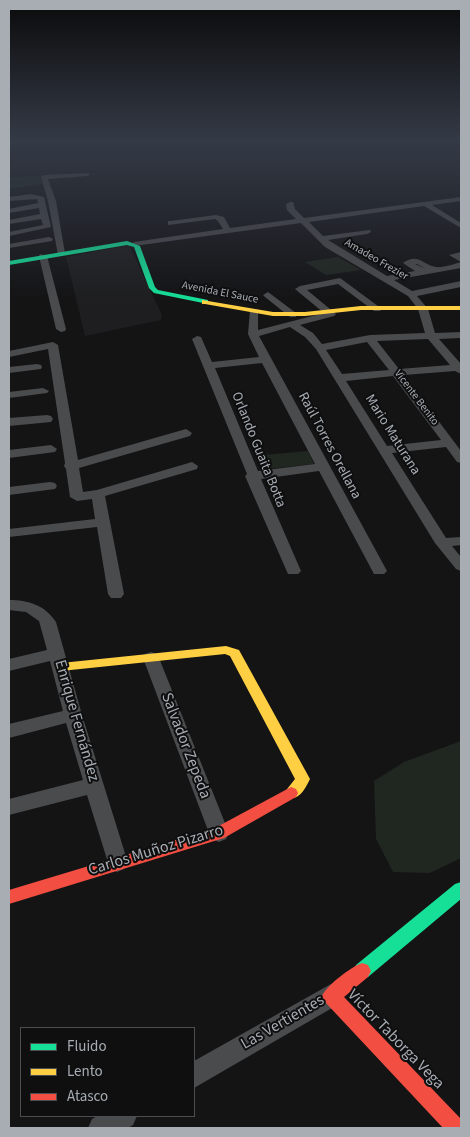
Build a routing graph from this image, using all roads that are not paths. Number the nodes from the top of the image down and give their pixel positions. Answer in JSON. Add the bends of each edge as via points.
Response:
{"nodes":[{"id":1,"x":50,"y":195,"type":"edge"},
{"id":2,"x":9,"y":199,"type":"edge"},
{"id":3,"x":461,"y":199,"type":"edge"},
{"id":4,"x":290,"y":204,"type":"dead end"},
{"id":5,"x":425,"y":204,"type":"junction"},
{"id":6,"x":41,"y":206,"type":"junction"},
{"id":7,"x":9,"y":211,"type":"edge"},
{"id":8,"x":44,"y":216,"type":"junction"},
{"id":9,"x":301,"y":220,"type":"junction"},
{"id":10,"x":9,"y":222,"type":"edge"},
{"id":11,"x":171,"y":222,"type":"dead end"},
{"id":12,"x":461,"y":226,"type":"edge"},
{"id":13,"x":47,"y":227,"type":"junction"},
{"id":14,"x":227,"y":230,"type":"junction"},
{"id":15,"x":367,"y":232,"type":"dead end"},
{"id":16,"x":9,"y":234,"type":"edge"},
{"id":17,"x":49,"y":239,"type":"junction"},
{"id":18,"x":320,"y":239,"type":"junction"},
{"id":19,"x":134,"y":244,"type":"junction"},
{"id":20,"x":9,"y":246,"type":"edge"},
{"id":21,"x":461,"y":254,"type":"edge"},
{"id":22,"x":52,"y":255,"type":"junction"},
{"id":23,"x":461,"y":260,"type":"edge"},
{"id":24,"x":9,"y":263,"type":"edge"},
{"id":25,"x":461,"y":265,"type":"edge"},
{"id":26,"x":434,"y":270,"type":"junction"},
{"id":27,"x":423,"y":272,"type":"junction"},
{"id":28,"x":387,"y":279,"type":"junction"},
{"id":29,"x":459,"y":285,"type":"edge"},
{"id":30,"x":411,"y":294,"type":"junction"},
{"id":31,"x":268,"y":295,"type":"dead end"},
{"id":32,"x":461,"y":308,"type":"edge"},
{"id":33,"x":377,"y":309,"type":"junction"},
{"id":34,"x":423,"y":309,"type":"junction"},
{"id":35,"x":253,"y":312,"type":"junction"},
{"id":36,"x":329,"y":312,"type":"junction"},
{"id":37,"x":293,"y":319,"type":"junction"},
{"id":38,"x":61,"y":329,"type":"dead end"},
{"id":39,"x":253,"y":334,"type":"junction"},
{"id":40,"x":461,"y":335,"type":"edge"},
{"id":41,"x":431,"y":336,"type":"junction"},
{"id":42,"x":370,"y":338,"type":"junction"},
{"id":43,"x":197,"y":339,"type":"dead end"},
{"id":44,"x":320,"y":348,"type":"junction"},
{"id":45,"x":9,"y":354,"type":"edge"},
{"id":46,"x":265,"y":359,"type":"junction"},
{"id":47,"x":208,"y":366,"type":"junction"},
{"id":48,"x":36,"y":367,"type":"dead end"},
{"id":49,"x":460,"y":368,"type":"edge"},
{"id":50,"x":9,"y":370,"type":"edge"},
{"id":51,"x":397,"y":373,"type":"junction"},
{"id":52,"x":339,"y":378,"type":"junction"},
{"id":53,"x":43,"y":392,"type":"dead end"},
{"id":54,"x":9,"y":395,"type":"edge"},
{"id":55,"x":47,"y":419,"type":"dead end"},
{"id":56,"x":9,"y":422,"type":"edge"},
{"id":57,"x":186,"y":433,"type":"dead end"},
{"id":58,"x":449,"y":443,"type":"junction"},
{"id":59,"x":51,"y":449,"type":"dead end"},
{"id":60,"x":383,"y":450,"type":"junction"},
{"id":61,"x":9,"y":454,"type":"edge"},
{"id":62,"x":461,"y":459,"type":"edge"},
{"id":63,"x":70,"y":466,"type":"junction"},
{"id":64,"x":192,"y":466,"type":"dead end"},
{"id":65,"x":323,"y":467,"type":"junction"},
{"id":66,"x":252,"y":476,"type":"junction"},
{"id":67,"x":50,"y":486,"type":"dead end"},
{"id":68,"x":9,"y":491,"type":"edge"},
{"id":69,"x":98,"y":494,"type":"junction"},
{"id":70,"x":103,"y":522,"type":"junction"},
{"id":71,"x":9,"y":533,"type":"edge"},
{"id":72,"x":461,"y":541,"type":"edge"},
{"id":73,"x":442,"y":543,"type":"junction"},
{"id":74,"x":461,"y":566,"type":"edge"},
{"id":75,"x":293,"y":571,"type":"dead end"},
{"id":76,"x":379,"y":571,"type":"dead end"},
{"id":77,"x":116,"y":594,"type":"dead end"},
{"id":78,"x":9,"y":605,"type":"edge"},
{"id":79,"x":151,"y":658,"type":"junction"},
{"id":80,"x":59,"y":660,"type":"junction"},
{"id":81,"x":9,"y":666,"type":"edge"},
{"id":82,"x":73,"y":715,"type":"junction"},
{"id":83,"x":9,"y":731,"type":"edge"},
{"id":84,"x":94,"y":784,"type":"junction"},
{"id":85,"x":9,"y":807,"type":"edge"},
{"id":86,"x":219,"y":833,"type":"junction"},
{"id":87,"x":117,"y":862,"type":"junction"},
{"id":88,"x":461,"y":889,"type":"edge"},
{"id":89,"x":9,"y":898,"type":"edge"},
{"id":90,"x":331,"y":996,"type":"junction"},
{"id":91,"x":195,"y":1074,"type":"edge"},
{"id":92,"x":456,"y":1128,"type":"edge"}],
"edges":[{"from":1,"to":22,"type":"street"},
{"from":2,"to":6,"type":"street","via":[[39,196]]},
{"from":3,"to":5,"type":"street"},
{"from":4,"to":9,"type":"street","name":"Amadeo Frezier","via":[[291,210]]},
{"from":5,"to":9,"type":"street"},
{"from":5,"to":12,"type":"street"},
{"from":6,"to":7,"type":"street"},
{"from":6,"to":8,"type":"street"},
{"from":8,"to":10,"type":"street"},
{"from":8,"to":13,"type":"street"},
{"from":9,"to":14,"type":"street"},
{"from":9,"to":18,"type":"street","name":"Amadeo Frezier"},
{"from":11,"to":14,"type":"street","via":[[216,217]]},
{"from":13,"to":16,"type":"street"},
{"from":13,"to":17,"type":"street"},
{"from":14,"to":19,"type":"street"},
{"from":15,"to":18,"type":"street"},
{"from":17,"to":20,"type":"street"},
{"from":17,"to":22,"type":"street"},
{"from":18,"to":28,"type":"street","name":"Amadeo Frezier"},
{"from":19,"to":22,"type":"street","via":[[118,243]]},
{"from":19,"to":35,"type":"street","name":"Avenida El Sauce","via":[[156,292]]},
{"from":21,"to":23,"type":"street","via":[[453,255]]},
{"from":22,"to":24,"type":"street"},
{"from":22,"to":38,"type":"street"},
{"from":25,"to":26,"type":"street"},
{"from":26,"to":27,"type":"street"},
{"from":26,"to":27,"type":"street","via":[[418,261],[407,263]]},
{"from":27,"to":28,"type":"street"},
{"from":28,"to":30,"type":"street","name":"Amadeo Frezier"},
{"from":29,"to":30,"type":"street"},
{"from":30,"to":34,"type":"street","name":"Amadeo Frezier"},
{"from":31,"to":37,"type":"street","name":"Mario Maturana"},
{"from":32,"to":34,"type":"street","name":"Avenida El Sauce"},
{"from":33,"to":34,"type":"street","name":"Avenida El Sauce"},
{"from":33,"to":36,"type":"street","name":"Avenida El Sauce"},
{"from":33,"to":36,"type":"street","via":[[340,281],[300,289]]},
{"from":34,"to":41,"type":"street","name":"Amadeo Frezier"},
{"from":35,"to":37,"type":"street","name":"Avenida El Sauce"},
{"from":35,"to":39,"type":"street","name":"Raúl Torres Orellana"},
{"from":36,"to":37,"type":"street","name":"Avenida El Sauce"},
{"from":37,"to":39,"type":"street"},
{"from":37,"to":44,"type":"street","name":"Mario Maturana"},
{"from":39,"to":46,"type":"street","name":"Raúl Torres Orellana"},
{"from":40,"to":41,"type":"street"},
{"from":41,"to":42,"type":"street"},
{"from":41,"to":49,"type":"street","name":"Amadeo Frezier"},
{"from":42,"to":44,"type":"street"},
{"from":42,"to":51,"type":"street","name":"Vicente Benito"},
{"from":43,"to":47,"type":"street","name":"Orlando Guaita Botta"},
{"from":44,"to":52,"type":"street","name":"Mario Maturana"},
{"from":45,"to":63,"type":"street","via":[[53,345]]},
{"from":46,"to":47,"type":"street"},
{"from":46,"to":65,"type":"street","name":"Raúl Torres Orellana"},
{"from":47,"to":66,"type":"street","name":"Orlando Guaita Botta"},
{"from":48,"to":50,"type":"street"},
{"from":49,"to":51,"type":"street"},
{"from":51,"to":52,"type":"street"},
{"from":51,"to":58,"type":"street","name":"Vicente Benito"},
{"from":52,"to":60,"type":"street","name":"Mario Maturana"},
{"from":53,"to":54,"type":"street"},
{"from":55,"to":56,"type":"street"},
{"from":57,"to":63,"type":"street"},
{"from":58,"to":60,"type":"street"},
{"from":58,"to":62,"type":"street","name":"Vicente Benito"},
{"from":59,"to":61,"type":"street"},
{"from":60,"to":73,"type":"street","name":"Mario Maturana"},
{"from":63,"to":69,"type":"street","via":[[77,497]]},
{"from":64,"to":69,"type":"street"},
{"from":65,"to":66,"type":"street"},
{"from":65,"to":76,"type":"street","name":"Raúl Torres Orellana"},
{"from":66,"to":75,"type":"street","name":"Orlando Guaita Botta"},
{"from":67,"to":68,"type":"street"},
{"from":69,"to":70,"type":"street"},
{"from":70,"to":71,"type":"street"},
{"from":70,"to":77,"type":"street"},
{"from":72,"to":73,"type":"street"},
{"from":73,"to":74,"type":"street","name":"Mario Maturana"},
{"from":78,"to":80,"type":"street","name":"Enrique Fernández","via":[[24,606],[42,614],[48,622]]},
{"from":79,"to":80,"type":"street","name":"Carlos Muñoz Pizarro"},
{"from":79,"to":86,"type":"street","name":"Salvador Zepeda"},
{"from":79,"to":86,"type":"street","name":"Carlos Muñoz Pizarro","via":[[226,650],[236,653],[303,779],[296,791]]},
{"from":80,"to":81,"type":"street","name":"Carlos Muñoz Pizarro"},
{"from":80,"to":82,"type":"street","name":"Enrique Fernández"},
{"from":82,"to":83,"type":"street"},
{"from":82,"to":84,"type":"street","name":"Enrique Fernández"},
{"from":84,"to":85,"type":"street"},
{"from":84,"to":87,"type":"street","name":"Enrique Fernández"},
{"from":86,"to":87,"type":"street","name":"Carlos Muñoz Pizarro"},
{"from":87,"to":89,"type":"street","name":"Carlos Muñoz Pizarro"},
{"from":88,"to":90,"type":"street","name":"Las Vertientes"},
{"from":90,"to":91,"type":"street","name":"Las Vertientes"},
{"from":90,"to":92,"type":"street","name":"Víctor Taborga Vega"}]}
